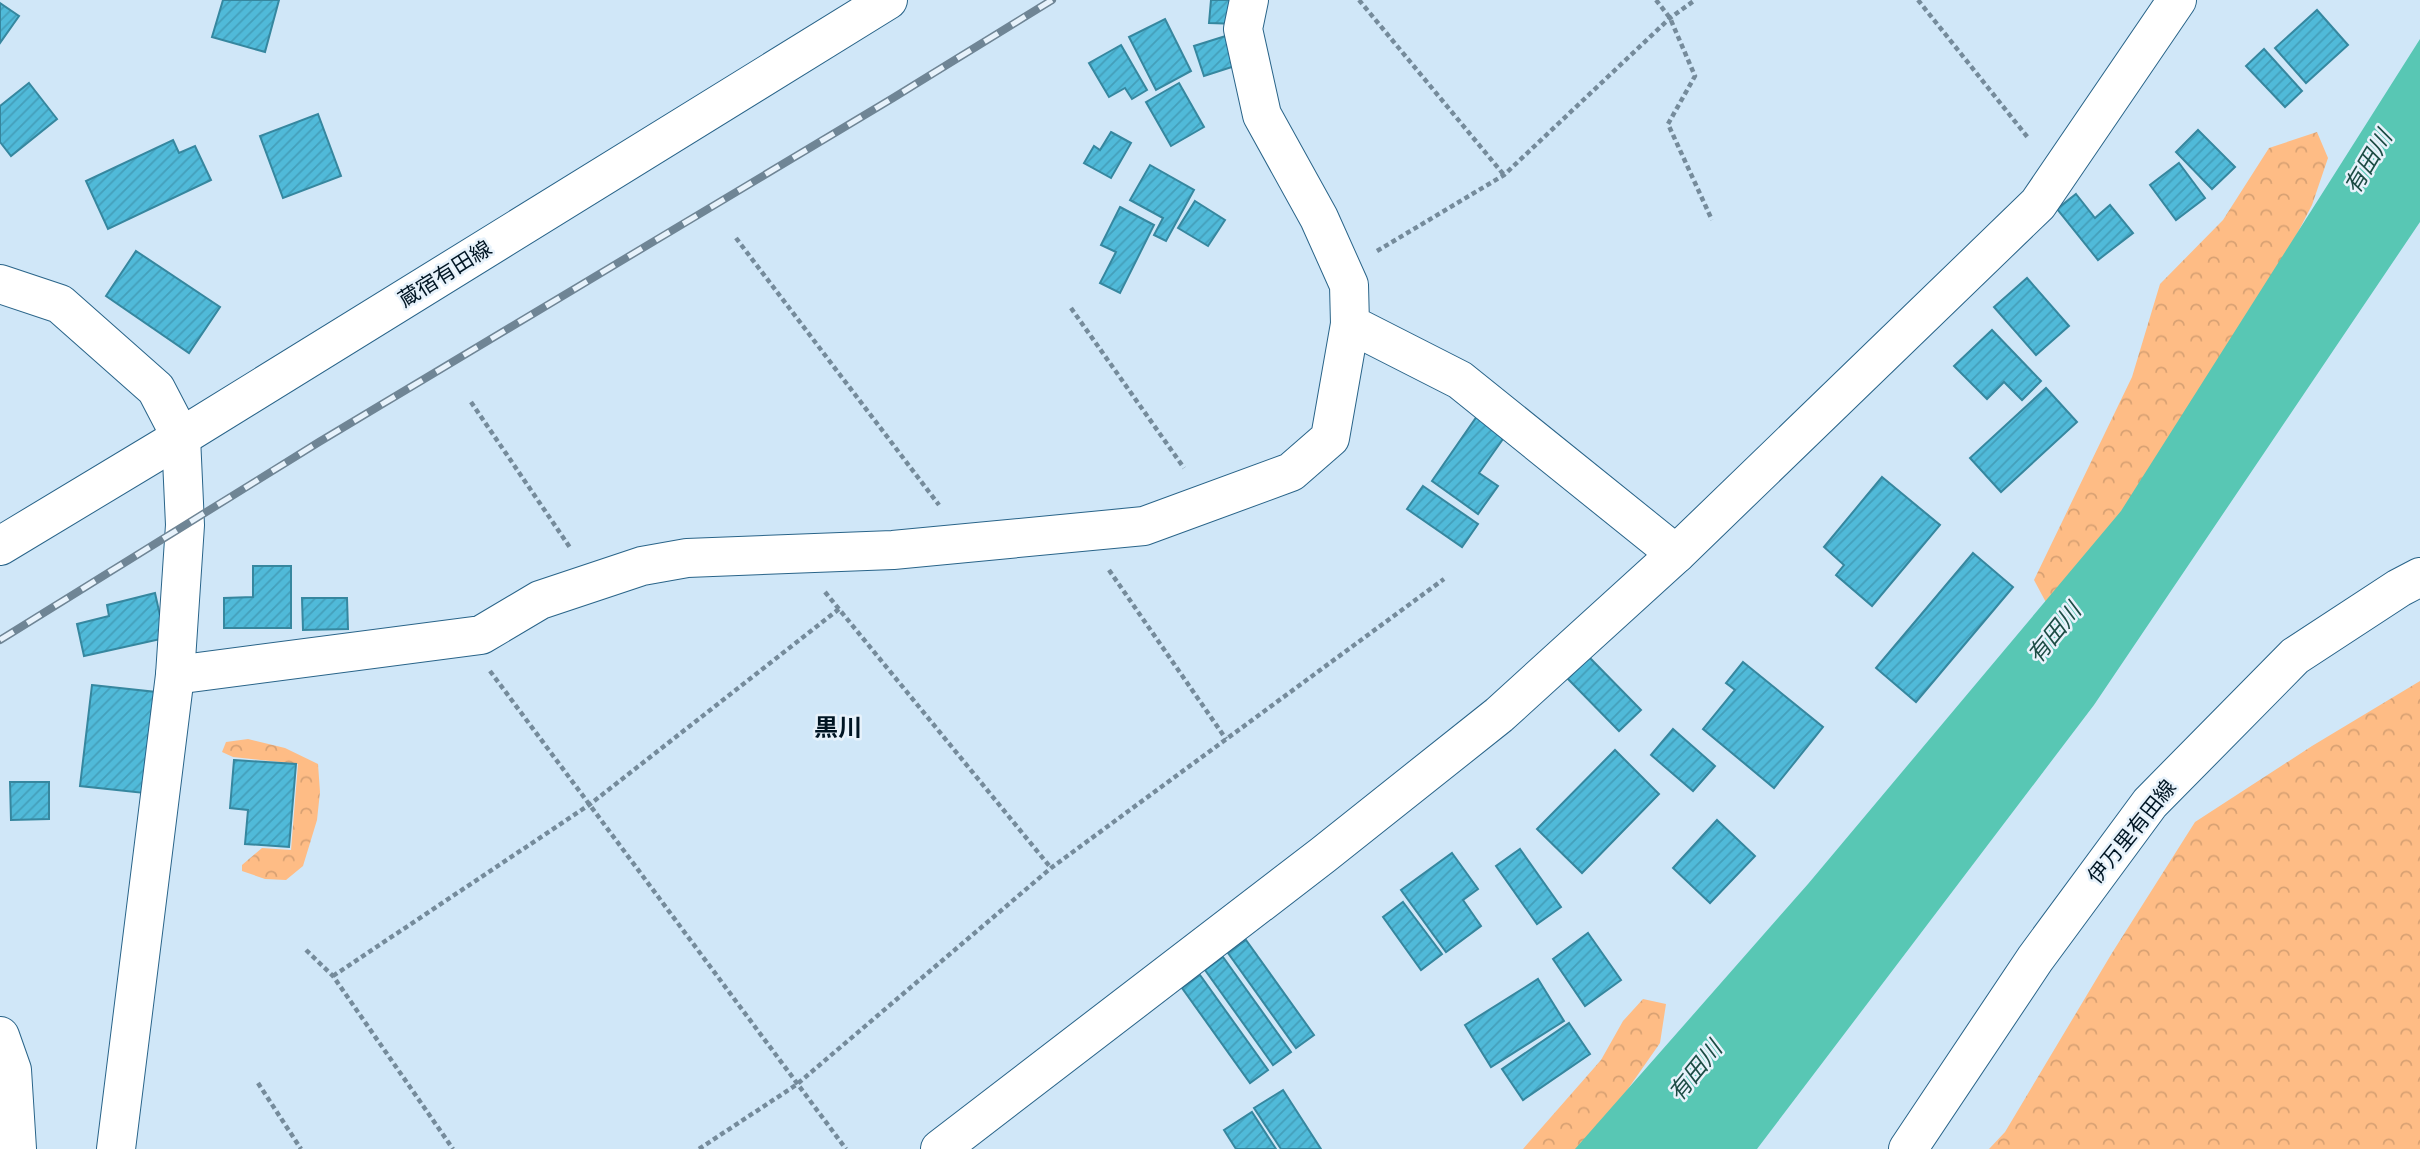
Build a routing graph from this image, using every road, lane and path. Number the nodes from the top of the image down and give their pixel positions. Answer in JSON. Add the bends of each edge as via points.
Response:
{"nodes":[{"id":1,"x":888,"y":0,"type":"edge"},
{"id":2,"x":1249,"y":0,"type":"edge"},
{"id":3,"x":1359,"y":0,"type":"edge"},
{"id":4,"x":1656,"y":0,"type":"edge"},
{"id":5,"x":1695,"y":0,"type":"edge"},
{"id":6,"x":1918,"y":0,"type":"edge"},
{"id":7,"x":2177,"y":0,"type":"edge"},
{"id":8,"x":1670,"y":18,"type":"junction"},
{"id":9,"x":2029,"y":139,"type":"dead end"},
{"id":10,"x":1504,"y":175,"type":"junction"},
{"id":11,"x":1712,"y":220,"type":"dead end"},
{"id":12,"x":736,"y":238,"type":"dead end"},
{"id":13,"x":1377,"y":251,"type":"dead end"},
{"id":14,"x":0,"y":284,"type":"edge"},
{"id":15,"x":1071,"y":308,"type":"dead end"},
{"id":16,"x":1350,"y":324,"type":"junction"},
{"id":17,"x":471,"y":402,"type":"dead end"},
{"id":18,"x":181,"y":437,"type":"junction"},
{"id":19,"x":1191,"y":478,"type":"dead end"},
{"id":20,"x":942,"y":509,"type":"dead end"},
{"id":21,"x":0,"y":546,"type":"edge"},
{"id":22,"x":1676,"y":554,"type":"junction"},
{"id":23,"x":1105,"y":565,"type":"dead end"},
{"id":24,"x":2420,"y":577,"type":"edge"},
{"id":25,"x":1444,"y":579,"type":"dead end"},
{"id":26,"x":593,"y":581,"type":"junction"},
{"id":27,"x":824,"y":591,"type":"dead end"},
{"id":28,"x":839,"y":609,"type":"junction"},
{"id":29,"x":483,"y":662,"type":"dead end"},
{"id":30,"x":175,"y":675,"type":"junction"},
{"id":31,"x":1226,"y":739,"type":"junction"},
{"id":32,"x":589,"y":805,"type":"junction"},
{"id":33,"x":1051,"y":868,"type":"junction"},
{"id":34,"x":306,"y":950,"type":"dead end"},
{"id":35,"x":333,"y":976,"type":"junction"},
{"id":36,"x":6,"y":1053,"type":"edge"},
{"id":37,"x":258,"y":1083,"type":"dead end"},
{"id":38,"x":796,"y":1085,"type":"junction"},
{"id":39,"x":17,"y":1149,"type":"edge"},
{"id":40,"x":116,"y":1149,"type":"edge"},
{"id":41,"x":301,"y":1149,"type":"edge"},
{"id":42,"x":453,"y":1149,"type":"edge"},
{"id":43,"x":699,"y":1149,"type":"edge"},
{"id":44,"x":845,"y":1149,"type":"edge"},
{"id":45,"x":940,"y":1149,"type":"edge"},
{"id":46,"x":1908,"y":1149,"type":"edge"}],
"edges":[{"from":1,"to":18,"type":"street","name":"蔵宿有田線"},
{"from":2,"to":16,"type":"street","via":[[1243,29],[1262,115],[1319,218],[1349,285]]},
{"from":3,"to":10,"type":"path"},
{"from":4,"to":8,"type":"path"},
{"from":5,"to":8,"type":"path"},
{"from":6,"to":9,"type":"path"},
{"from":7,"to":22,"type":"street","via":[[2038,204]]},
{"from":8,"to":10,"type":"path"},
{"from":8,"to":11,"type":"path","via":[[1695,76],[1668,124]]},
{"from":10,"to":13,"type":"path"},
{"from":12,"to":20,"type":"path"},
{"from":14,"to":18,"type":"street","via":[[60,304],[79,320],[156,388]]},
{"from":15,"to":19,"type":"path"},
{"from":16,"to":22,"type":"street","via":[[1460,380]]},
{"from":16,"to":26,"type":"street","via":[[1330,438],[1292,472],[1144,526],[893,550],[687,558]]},
{"from":17,"to":26,"type":"path"},
{"from":18,"to":21,"type":"street","name":"蔵宿有田線"},
{"from":18,"to":30,"type":"street","via":[[185,525]]},
{"from":22,"to":45,"type":"street","via":[[1499,715]]},
{"from":23,"to":31,"type":"path"},
{"from":24,"to":46,"type":"street","name":"伊万里有田線","via":[[2295,656],[2150,803],[2035,959]]},
{"from":25,"to":31,"type":"path"},
{"from":26,"to":30,"type":"street","via":[[540,600],[481,635]]},
{"from":27,"to":28,"type":"path"},
{"from":28,"to":32,"type":"path"},
{"from":28,"to":33,"type":"path"},
{"from":29,"to":32,"type":"path"},
{"from":30,"to":40,"type":"street"},
{"from":31,"to":33,"type":"path"},
{"from":32,"to":35,"type":"path"},
{"from":32,"to":38,"type":"path"},
{"from":33,"to":38,"type":"path"},
{"from":34,"to":35,"type":"path"},
{"from":35,"to":42,"type":"path"},
{"from":36,"to":39,"type":"street"},
{"from":37,"to":41,"type":"path"},
{"from":38,"to":43,"type":"path"},
{"from":38,"to":44,"type":"path"}]}
